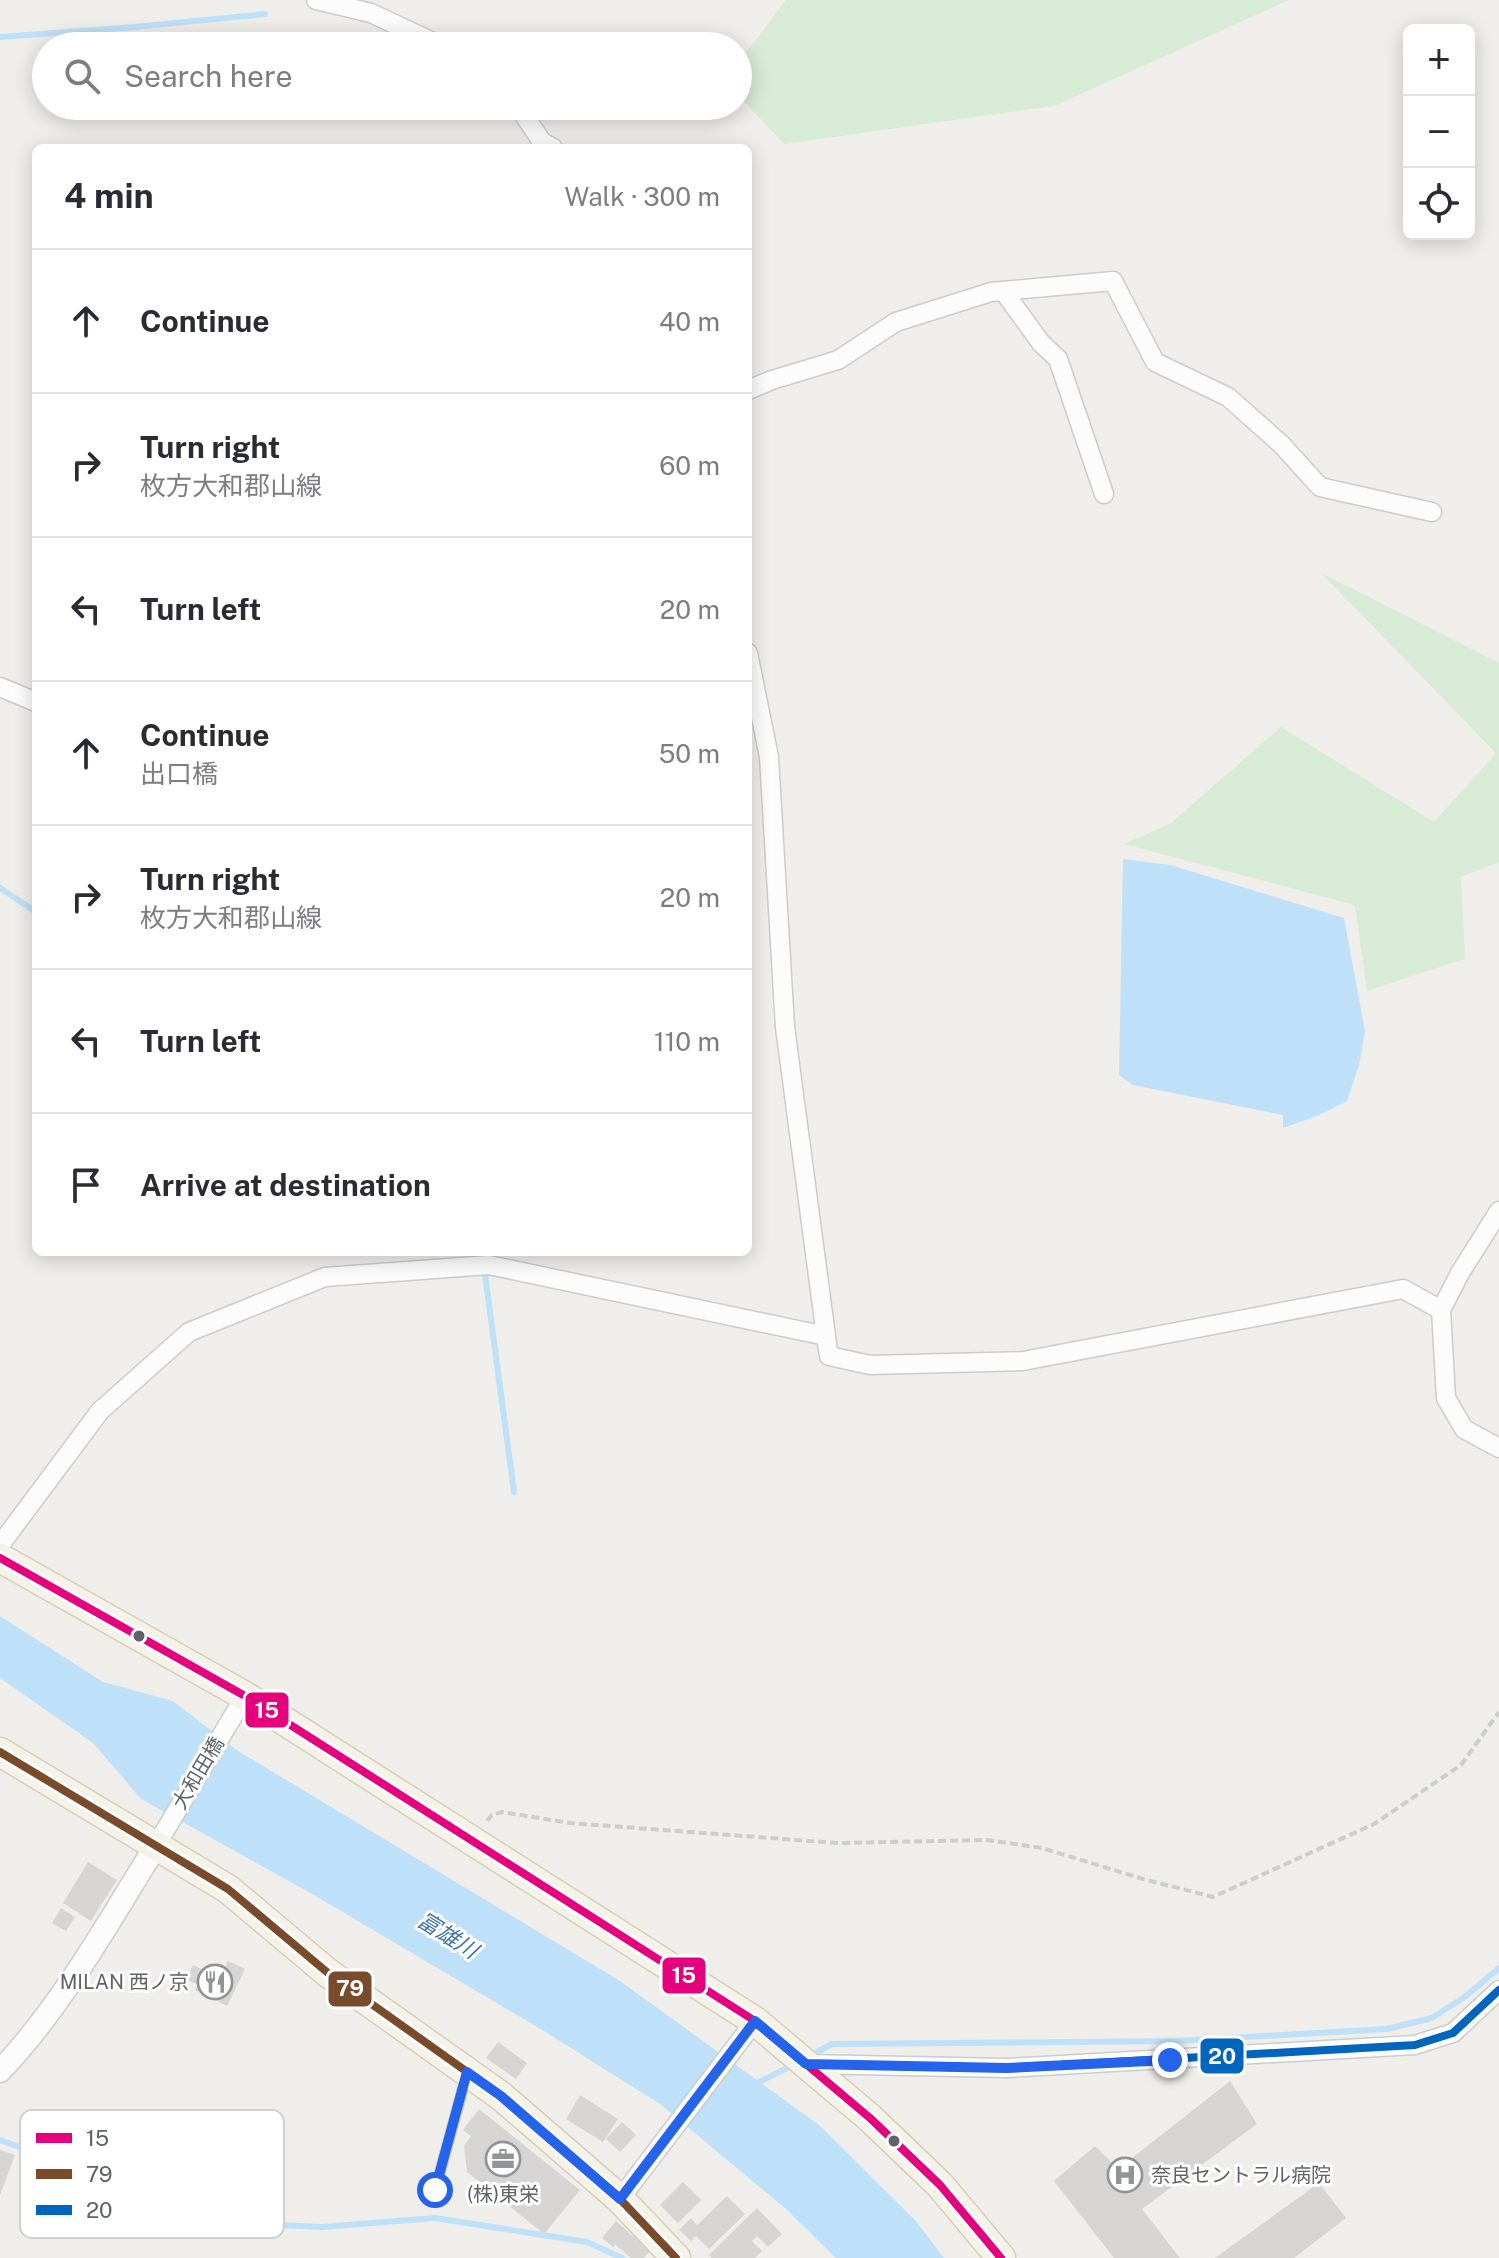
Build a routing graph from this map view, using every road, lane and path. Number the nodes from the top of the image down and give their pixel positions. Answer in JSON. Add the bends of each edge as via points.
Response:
{"nodes":[{"id":1,"x":316,"y":0,"type":"edge"},
{"id":2,"x":411,"y":32,"type":"edge"},
{"id":3,"x":527,"y":120,"type":"edge"},
{"id":4,"x":546,"y":144,"type":"edge"},
{"id":5,"x":1004,"y":292,"type":"junction"},
{"id":6,"x":752,"y":388,"type":"edge"},
{"id":7,"x":1104,"y":494,"type":"dead end"},
{"id":8,"x":1432,"y":512,"type":"dead end"},
{"id":9,"x":752,"y":673,"type":"edge"},
{"id":10,"x":0,"y":687,"type":"edge"},
{"id":11,"x":32,"y":700,"type":"edge"},
{"id":12,"x":1499,"y":1211,"type":"edge"},
{"id":13,"x":1441,"y":1310,"type":"junction"},
{"id":14,"x":826,"y":1336,"type":"junction"},
{"id":15,"x":1499,"y":1448,"type":"edge"},
{"id":16,"x":0,"y":1545,"type":"edge"},
{"id":17,"x":0,"y":1558,"type":"edge"},
{"id":18,"x":245,"y":1696,"type":"junction"},
{"id":19,"x":1499,"y":1712,"type":"edge"},
{"id":20,"x":0,"y":1752,"type":"edge"},
{"id":21,"x":162,"y":1835,"type":"junction"},
{"id":22,"x":471,"y":1841,"type":"junction"},
{"id":23,"x":1499,"y":1990,"type":"edge"},
{"id":24,"x":748,"y":2030,"type":"junction"},
{"id":25,"x":806,"y":2064,"type":"junction"},
{"id":26,"x":0,"y":2071,"type":"edge"},
{"id":27,"x":467,"y":2072,"type":"junction"},
{"id":28,"x":435,"y":2190,"type":"dead end"},
{"id":29,"x":620,"y":2199,"type":"junction"},
{"id":30,"x":676,"y":2258,"type":"edge"},
{"id":31,"x":1001,"y":2258,"type":"edge"}],
"edges":[{"from":1,"to":2,"type":"street","via":[[371,13]]},
{"from":3,"to":4,"type":"street"},
{"from":5,"to":6,"type":"street","via":[[896,322],[838,360]]},
{"from":5,"to":7,"type":"street","via":[[1058,359]]},
{"from":5,"to":8,"type":"street","via":[[1113,281],[1155,362],[1228,397],[1320,487]]},
{"from":9,"to":14,"type":"street","via":[[769,757],[785,1027]]},
{"from":10,"to":11,"type":"street"},
{"from":12,"to":13,"type":"street"},
{"from":13,"to":14,"type":"street","via":[[1403,1289],[1023,1361],[870,1365],[829,1356]]},
{"from":13,"to":15,"type":"street","via":[[1446,1398],[1464,1429]]},
{"from":14,"to":16,"type":"street","via":[[489,1265],[325,1277],[189,1332],[100,1411]]},
{"from":17,"to":18,"type":"main road"},
{"from":18,"to":21,"type":"street","name":"大和田橋"},
{"from":18,"to":22,"type":"main road"},
{"from":19,"to":22,"type":"path","via":[[1461,1765],[1374,1824],[1213,1897],[1042,1848],[987,1840],[837,1843],[570,1823],[502,1812],[492,1815]]},
{"from":20,"to":21,"type":"main road"},
{"from":21,"to":26,"type":"street","via":[[93,1948]]},
{"from":21,"to":27,"type":"main road","via":[[328,1973]]},
{"from":22,"to":24,"type":"main road"},
{"from":23,"to":25,"type":"street","via":[[1453,2033],[1415,2045],[1007,2068]]},
{"from":24,"to":25,"type":"main road"},
{"from":24,"to":29,"type":"street"},
{"from":25,"to":31,"type":"main road","via":[[940,2185]]},
{"from":27,"to":28,"type":"lane"},
{"from":27,"to":29,"type":"main road"},
{"from":29,"to":30,"type":"main road"}]}
